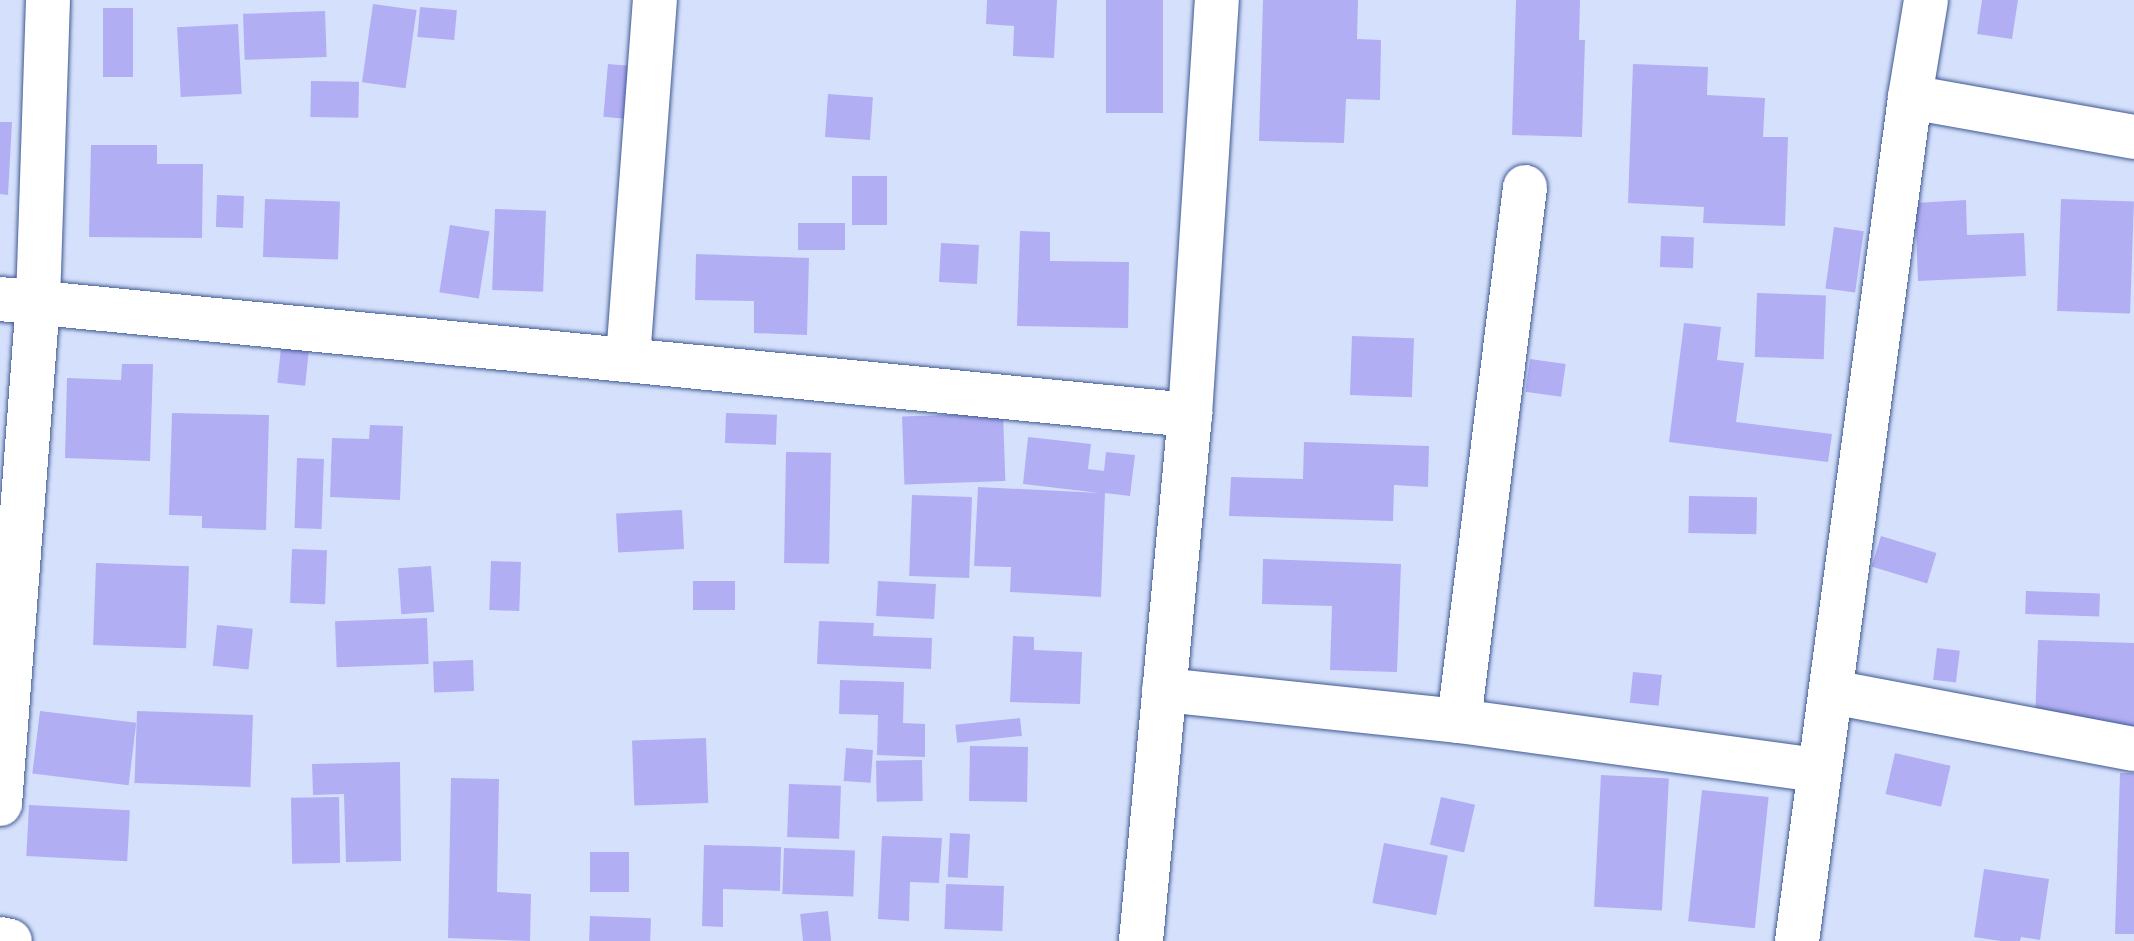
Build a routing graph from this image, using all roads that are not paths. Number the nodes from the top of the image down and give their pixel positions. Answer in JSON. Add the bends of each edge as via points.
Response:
{"nodes":[{"id":1,"x":48,"y":0,"type":"edge"},
{"id":2,"x":655,"y":0,"type":"edge"},
{"id":3,"x":1217,"y":0,"type":"edge"},
{"id":4,"x":1926,"y":0,"type":"edge"},
{"id":5,"x":1910,"y":97,"type":"junction"},
{"id":6,"x":2134,"y":137,"type":"edge"},
{"id":7,"x":1525,"y":187,"type":"dead end"},
{"id":8,"x":19,"y":300,"type":"edge"},
{"id":9,"x":628,"y":358,"type":"junction"},
{"id":10,"x":1190,"y":415,"type":"junction"},
{"id":11,"x":1164,"y":690,"type":"junction"},
{"id":12,"x":1832,"y":692,"type":"junction"},
{"id":13,"x":1459,"y":721,"type":"junction"},
{"id":14,"x":2134,"y":749,"type":"edge"},
{"id":15,"x":1819,"y":770,"type":"junction"},
{"id":16,"x":0,"y":804,"type":"edge"},
{"id":17,"x":0,"y":939,"type":"edge"},
{"id":18,"x":10,"y":941,"type":"edge"},
{"id":19,"x":1141,"y":941,"type":"edge"},
{"id":20,"x":1797,"y":941,"type":"edge"}],
"edges":[{"from":1,"to":8,"type":"street"},
{"from":2,"to":9,"type":"street"},
{"from":3,"to":10,"type":"street"},
{"from":4,"to":5,"type":"street"},
{"from":5,"to":6,"type":"street"},
{"from":5,"to":12,"type":"street"},
{"from":7,"to":13,"type":"street"},
{"from":8,"to":9,"type":"street"},
{"from":8,"to":16,"type":"street"},
{"from":9,"to":10,"type":"street"},
{"from":10,"to":11,"type":"street"},
{"from":11,"to":13,"type":"street"},
{"from":11,"to":19,"type":"street"},
{"from":12,"to":14,"type":"street"},
{"from":12,"to":15,"type":"street"},
{"from":13,"to":15,"type":"street"},
{"from":15,"to":20,"type":"street"},
{"from":17,"to":18,"type":"street"}]}
